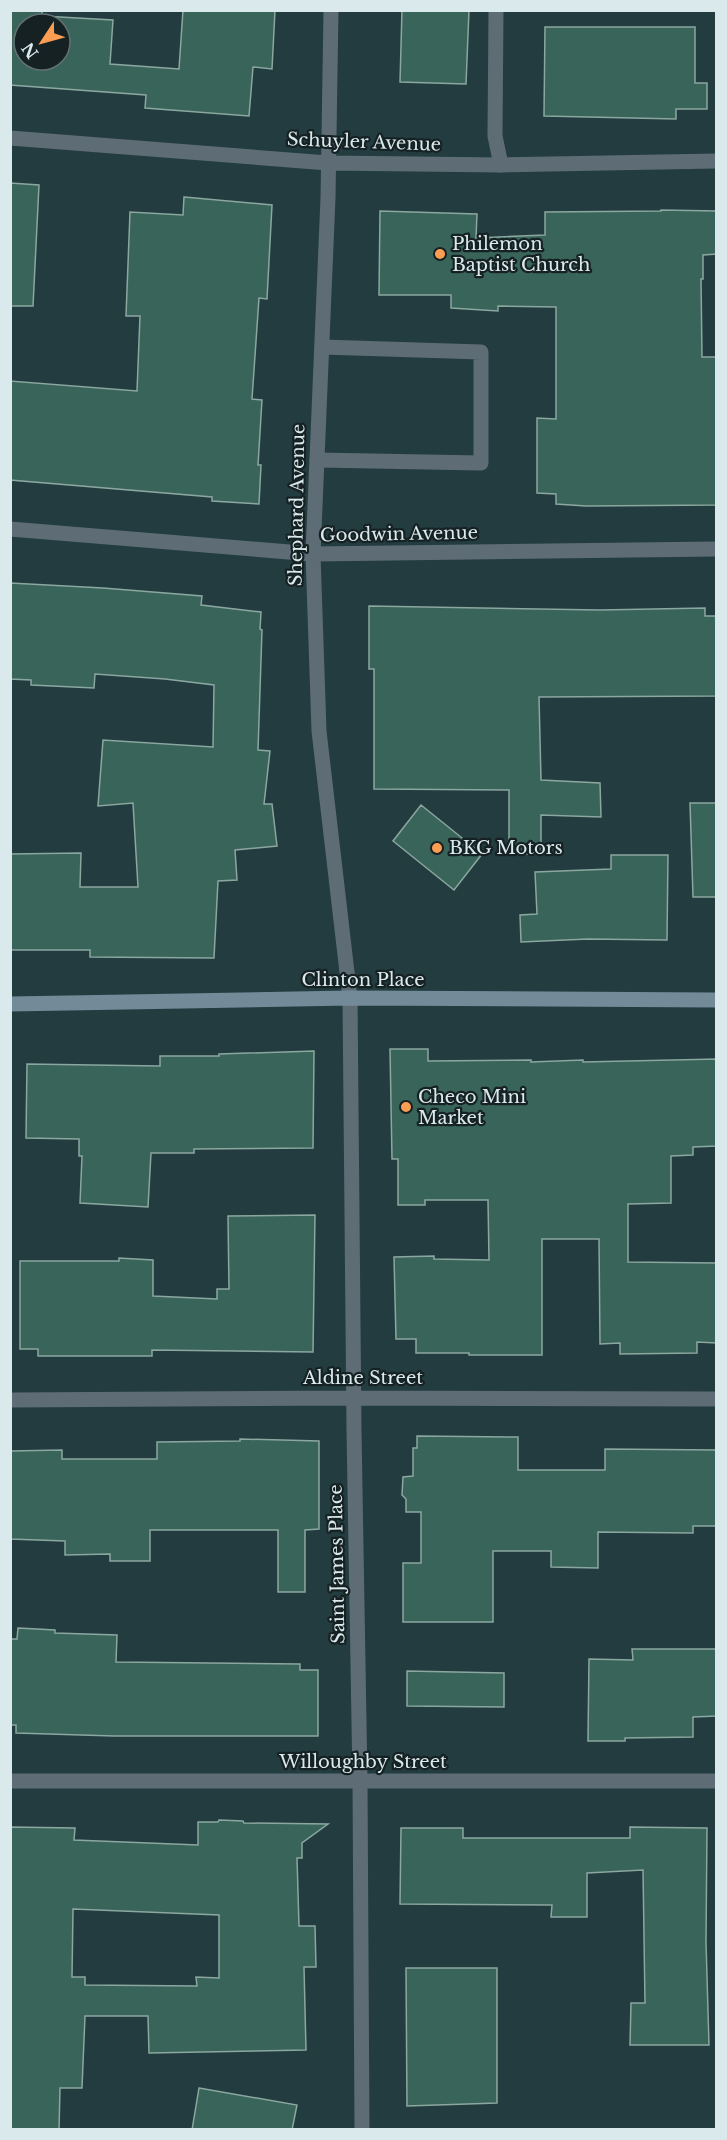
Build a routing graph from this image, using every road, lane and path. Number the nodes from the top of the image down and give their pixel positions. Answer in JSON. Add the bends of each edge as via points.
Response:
{"nodes":[{"id":1,"x":331,"y":10,"type":"edge"},
{"id":2,"x":496,"y":10,"type":"edge"},
{"id":3,"x":10,"y":138,"type":"edge"},
{"id":4,"x":717,"y":161,"type":"edge"},
{"id":5,"x":328,"y":163,"type":"junction"},
{"id":6,"x":501,"y":165,"type":"junction"},
{"id":7,"x":322,"y":347,"type":"junction"},
{"id":8,"x":317,"y":460,"type":"junction"},
{"id":9,"x":10,"y":529,"type":"edge"},
{"id":10,"x":717,"y":549,"type":"edge"},
{"id":11,"x":314,"y":554,"type":"junction"},
{"id":12,"x":350,"y":998,"type":"junction"},
{"id":13,"x":717,"y":1000,"type":"edge"},
{"id":14,"x":10,"y":1004,"type":"edge"},
{"id":15,"x":354,"y":1398,"type":"junction"},
{"id":16,"x":717,"y":1399,"type":"edge"},
{"id":17,"x":10,"y":1400,"type":"edge"},
{"id":18,"x":10,"y":1781,"type":"edge"},
{"id":19,"x":360,"y":1781,"type":"junction"},
{"id":20,"x":717,"y":1781,"type":"edge"},
{"id":21,"x":362,"y":2130,"type":"edge"}],
"edges":[{"from":1,"to":5,"type":"street","name":"Shephard Avenue"},
{"from":2,"to":6,"type":"street","via":[[495,136]]},
{"from":3,"to":5,"type":"street","name":"Schuyler Avenue"},
{"from":4,"to":6,"type":"street","name":"Schuyler Avenue"},
{"from":5,"to":6,"type":"street","name":"Schuyler Avenue"},
{"from":5,"to":7,"type":"street","name":"Shephard Avenue"},
{"from":7,"to":8,"type":"street","name":"Shephard Avenue"},
{"from":7,"to":8,"type":"street","via":[[481,352],[481,463]]},
{"from":8,"to":11,"type":"street","name":"Shephard Avenue"},
{"from":9,"to":11,"type":"street","name":"Goodwin Avenue"},
{"from":10,"to":11,"type":"street","name":"Goodwin Avenue"},
{"from":11,"to":12,"type":"street","name":"Shephard Avenue","via":[[319,731]]},
{"from":12,"to":13,"type":"street","name":"Clinton Place"},
{"from":12,"to":14,"type":"street","name":"Clinton Place"},
{"from":12,"to":15,"type":"street","name":"Saint James Place"},
{"from":15,"to":16,"type":"street","name":"Aldine Street"},
{"from":15,"to":17,"type":"street","name":"Aldine Street"},
{"from":15,"to":19,"type":"street","name":"Saint James Place"},
{"from":18,"to":19,"type":"street","name":"Willoughby Street"},
{"from":19,"to":20,"type":"street","name":"Willoughby Street"},
{"from":19,"to":21,"type":"street","name":"Saint James Place"}]}
